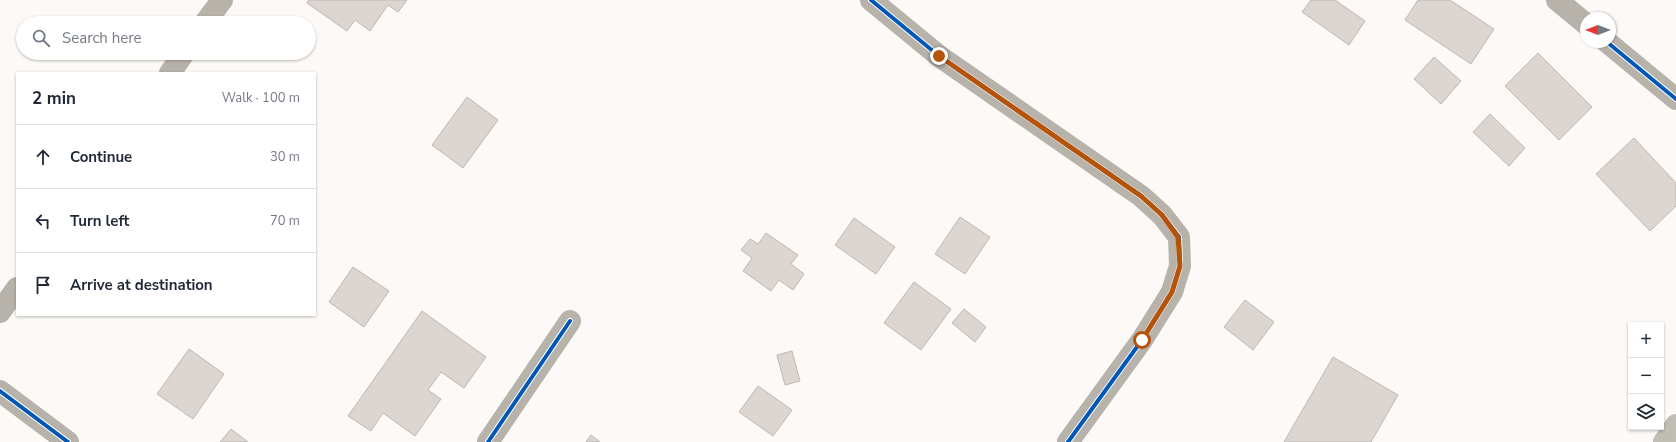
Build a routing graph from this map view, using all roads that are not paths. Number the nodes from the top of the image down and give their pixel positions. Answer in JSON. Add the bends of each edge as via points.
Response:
{"nodes":[{"id":1,"x":222,"y":0,"type":"edge"},
{"id":2,"x":871,"y":0,"type":"edge"},
{"id":3,"x":1557,"y":0,"type":"edge"},
{"id":4,"x":210,"y":16,"type":"edge"},
{"id":5,"x":1580,"y":19,"type":"edge"},
{"id":6,"x":1615,"y":48,"type":"edge"},
{"id":7,"x":179,"y":60,"type":"edge"},
{"id":8,"x":171,"y":72,"type":"edge"},
{"id":9,"x":1676,"y":99,"type":"edge"},
{"id":10,"x":16,"y":289,"type":"edge"},
{"id":11,"x":0,"y":312,"type":"edge"},
{"id":12,"x":570,"y":321,"type":"dead end"},
{"id":13,"x":0,"y":391,"type":"edge"},
{"id":14,"x":1676,"y":425,"type":"edge"},
{"id":15,"x":68,"y":442,"type":"edge"},
{"id":16,"x":488,"y":442,"type":"edge"},
{"id":17,"x":1068,"y":442,"type":"edge"},
{"id":18,"x":1664,"y":442,"type":"edge"}],
"edges":[{"from":1,"to":4,"type":"street"},
{"from":2,"to":17,"type":"street","via":[[939,56],[1141,196],[1162,215],[1178,237],[1180,266],[1172,292],[1142,340]]},
{"from":3,"to":5,"type":"street"},
{"from":6,"to":9,"type":"street"},
{"from":7,"to":8,"type":"street"},
{"from":10,"to":11,"type":"street"},
{"from":12,"to":16,"type":"street"},
{"from":13,"to":15,"type":"street"},
{"from":14,"to":18,"type":"main road"}]}
